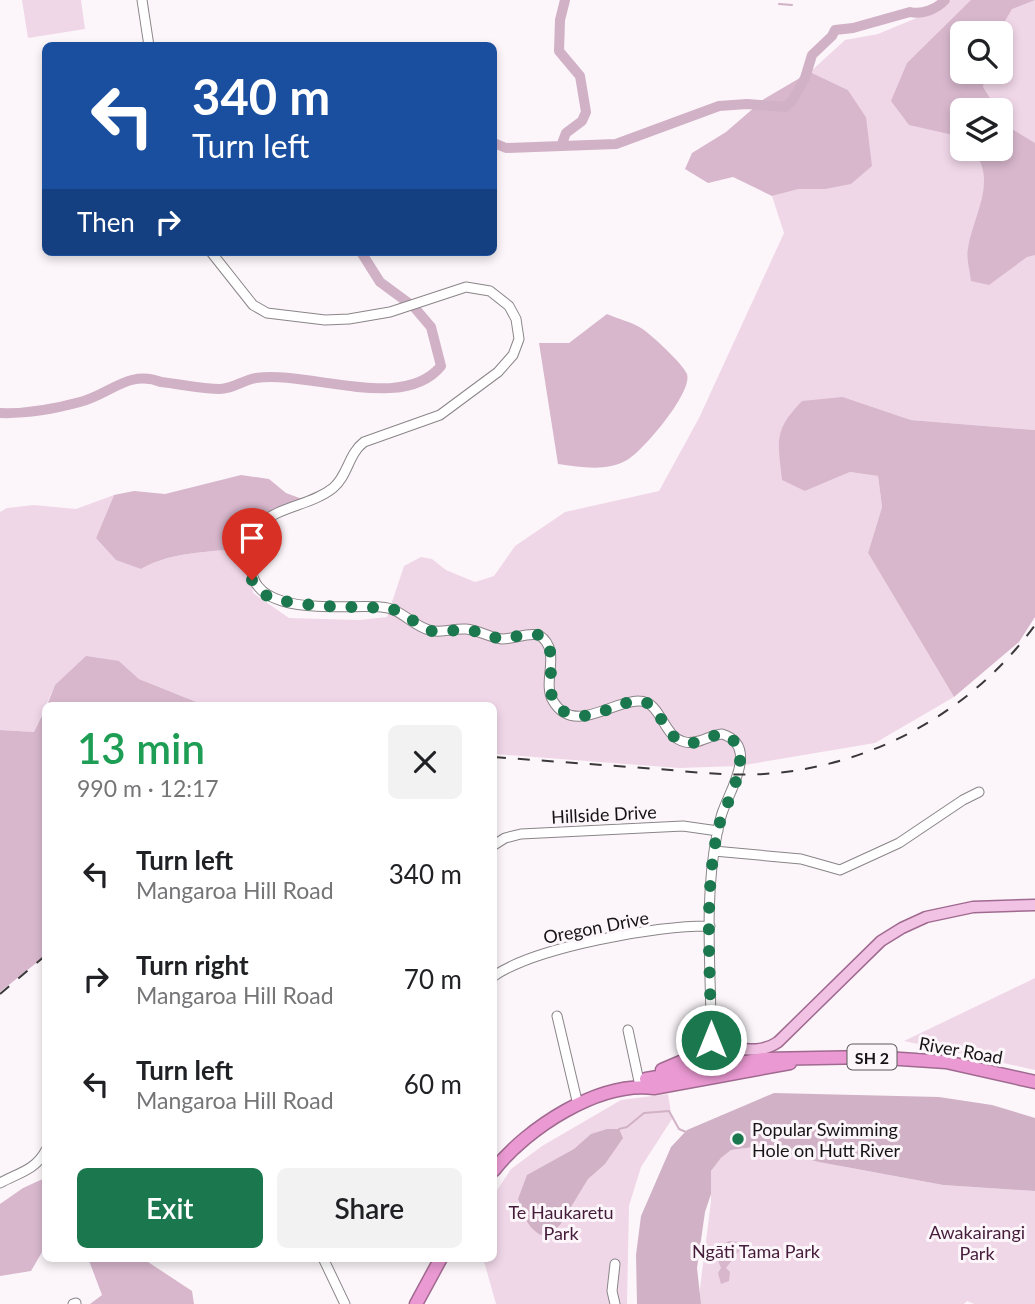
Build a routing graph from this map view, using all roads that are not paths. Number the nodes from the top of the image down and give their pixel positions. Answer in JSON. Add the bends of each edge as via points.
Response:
{"nodes":[{"id":1,"x":142,"y":0,"type":"edge"},
{"id":2,"x":148,"y":42,"type":"edge"},
{"id":3,"x":214,"y":256,"type":"edge"},
{"id":4,"x":979,"y":792,"type":"dead end"},
{"id":5,"x":718,"y":831,"type":"junction"},
{"id":6,"x":497,"y":843,"type":"edge"},
{"id":7,"x":714,"y":851,"type":"junction"},
{"id":8,"x":1035,"y":905,"type":"edge"},
{"id":9,"x":710,"y":926,"type":"junction"},
{"id":10,"x":497,"y":974,"type":"edge"},
{"id":11,"x":557,"y":1016,"type":"dead end"},
{"id":12,"x":628,"y":1030,"type":"dead end"},
{"id":13,"x":709,"y":1045,"type":"junction"},
{"id":14,"x":797,"y":1060,"type":"junction"},
{"id":15,"x":707,"y":1068,"type":"junction"},
{"id":16,"x":687,"y":1073,"type":"junction"},
{"id":17,"x":643,"y":1082,"type":"junction"},
{"id":18,"x":1035,"y":1082,"type":"edge"},
{"id":19,"x":579,"y":1105,"type":"junction"},
{"id":20,"x":42,"y":1156,"type":"edge"},
{"id":21,"x":497,"y":1167,"type":"edge"},
{"id":22,"x":0,"y":1182,"type":"edge"},
{"id":23,"x":325,"y":1262,"type":"edge"},
{"id":24,"x":439,"y":1262,"type":"edge"},
{"id":25,"x":615,"y":1264,"type":"dead end"},
{"id":26,"x":345,"y":1304,"type":"edge"},
{"id":27,"x":416,"y":1304,"type":"edge"},
{"id":28,"x":615,"y":1304,"type":"edge"}],
"edges":[{"from":1,"to":2,"type":"street"},
{"from":3,"to":5,"type":"street","via":[[253,305],[267,313],[338,320],[400,309],[466,287],[500,297],[518,326],[510,360],[448,411],[364,442],[335,486],[262,522],[251,565],[255,584],[263,594],[286,601],[391,608],[431,631],[471,630],[500,639],[539,635],[550,648],[552,697],[563,710],[585,716],[643,701],[677,739],[690,743],[722,734],[735,741],[740,754],[738,774]]},
{"from":4,"to":7,"type":"street","via":[[895,846],[840,870],[800,859]]},
{"from":5,"to":6,"type":"street","name":"Hillside Drive","via":[[683,826],[521,834]]},
{"from":5,"to":7,"type":"street"},
{"from":7,"to":9,"type":"street"},
{"from":8,"to":13,"type":"main road","via":[[973,907],[902,928],[881,942],[778,1042],[763,1050]]},
{"from":9,"to":10,"type":"street","name":"Oregon Drive","via":[[673,928],[532,956]]},
{"from":9,"to":13,"type":"street"},
{"from":11,"to":19,"type":"street"},
{"from":12,"to":17,"type":"street"},
{"from":13,"to":15,"type":"highway","via":[[704,1056]]},
{"from":13,"to":16,"type":"main road","via":[[698,1053]]},
{"from":14,"to":15,"type":"highway","name":"River Road","number":"SH 2"},
{"from":14,"to":16,"type":"highway","name":"River Road","number":"SH 2","via":[[786,1065]]},
{"from":14,"to":18,"type":"highway","name":"River Road","number":"SH 2","via":[[946,1062]]},
{"from":15,"to":16,"type":"highway","name":"River Road","number":"SH 2"},
{"from":16,"to":17,"type":"highway"},
{"from":16,"to":17,"type":"highway","number":"SH 2","via":[[654,1088]]},
{"from":17,"to":19,"type":"highway","number":"SH 2"},
{"from":19,"to":21,"type":"highway","number":"SH 2","via":[[538,1127]]},
{"from":20,"to":22,"type":"street","via":[[30,1169]]},
{"from":23,"to":26,"type":"street"},
{"from":24,"to":27,"type":"highway"},
{"from":25,"to":28,"type":"street"}]}
